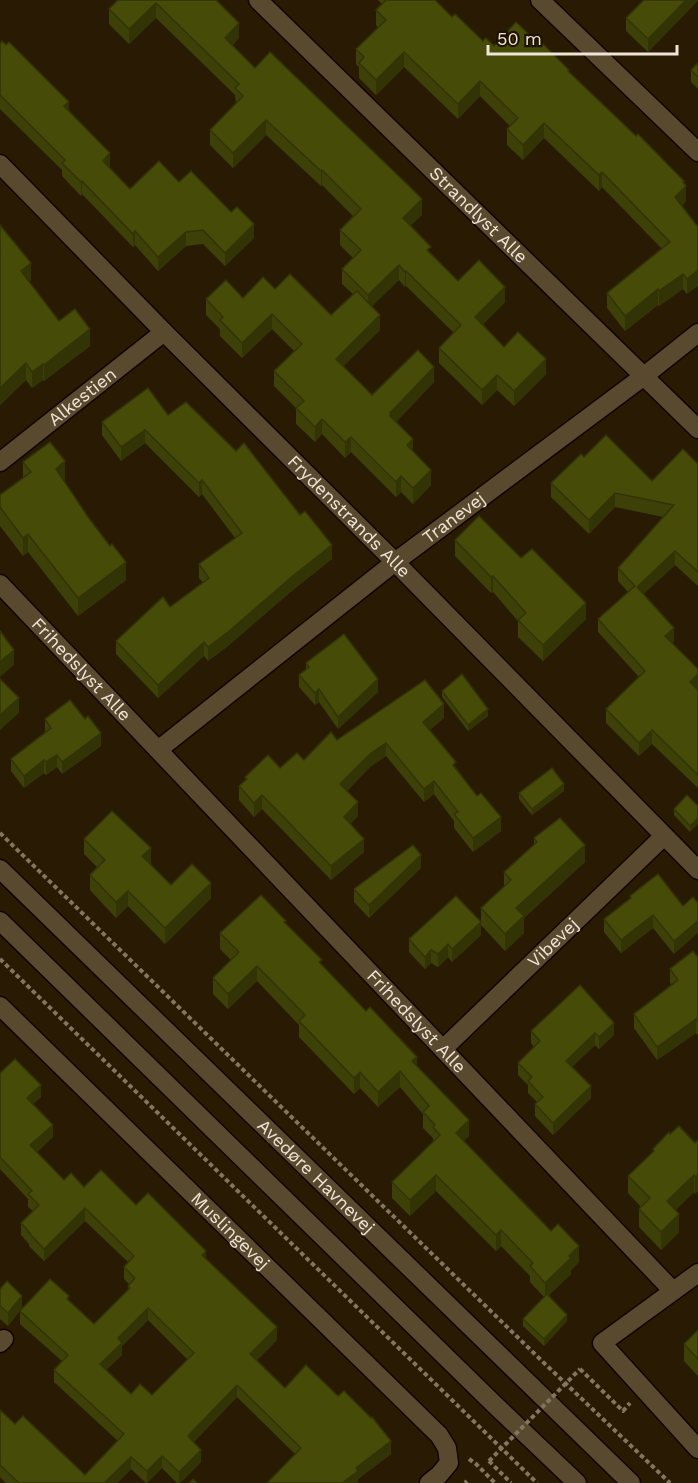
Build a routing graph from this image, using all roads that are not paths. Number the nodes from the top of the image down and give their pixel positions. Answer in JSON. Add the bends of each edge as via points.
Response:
{"nodes":[{"id":1,"x":258,"y":0,"type":"edge"},
{"id":2,"x":540,"y":0,"type":"edge"},
{"id":3,"x":698,"y":152,"type":"edge"},
{"id":4,"x":0,"y":164,"type":"edge"},
{"id":5,"x":164,"y":332,"type":"junction"},
{"id":6,"x":698,"y":333,"type":"edge"},
{"id":7,"x":644,"y":376,"type":"junction"},
{"id":8,"x":698,"y":429,"type":"edge"},
{"id":9,"x":0,"y":462,"type":"edge"},
{"id":10,"x":395,"y":562,"type":"junction"},
{"id":11,"x":0,"y":584,"type":"edge"},
{"id":12,"x":158,"y":750,"type":"junction"},
{"id":13,"x":664,"y":836,"type":"junction"},
{"id":14,"x":0,"y":869,"type":"edge"},
{"id":15,"x":698,"y":870,"type":"edge"},
{"id":16,"x":0,"y":921,"type":"edge"},
{"id":17,"x":0,"y":1006,"type":"edge"},
{"id":18,"x":442,"y":1049,"type":"junction"},
{"id":19,"x":698,"y":1273,"type":"edge"},
{"id":20,"x":673,"y":1291,"type":"junction"},
{"id":21,"x":698,"y":1449,"type":"edge"},
{"id":22,"x":429,"y":1483,"type":"edge"},
{"id":23,"x":577,"y":1483,"type":"edge"},
{"id":24,"x":631,"y":1483,"type":"edge"}],
"edges":[{"from":1,"to":7,"type":"street","name":"Strandlyst Alle"},
{"from":2,"to":3,"type":"street"},
{"from":4,"to":5,"type":"street","name":"Frydenstrands Alle"},
{"from":5,"to":9,"type":"street","name":"Alkestien"},
{"from":5,"to":10,"type":"street","name":"Frydenstrands Alle"},
{"from":6,"to":7,"type":"street","name":"Tranevej"},
{"from":7,"to":8,"type":"street","name":"Strandlyst Alle"},
{"from":7,"to":10,"type":"street","name":"Tranevej"},
{"from":10,"to":12,"type":"street","name":"Tranevej"},
{"from":10,"to":13,"type":"street","name":"Frydenstrands Alle"},
{"from":11,"to":12,"type":"street","name":"Frihedslyst Alle"},
{"from":12,"to":18,"type":"street","name":"Frihedslyst Alle"},
{"from":13,"to":15,"type":"street","name":"Frydenstrands Alle"},
{"from":13,"to":18,"type":"street","name":"Vibevej"},
{"from":14,"to":24,"type":"street","name":"Avedøre Havnevej"},
{"from":16,"to":23,"type":"street","name":"Avedøre Havnevej"},
{"from":17,"to":22,"type":"street","name":"Muslingevej","via":[[439,1435],[447,1448],[449,1463]]},
{"from":18,"to":20,"type":"street","name":"Frihedslyst Alle"},
{"from":19,"to":20,"type":"street"},
{"from":20,"to":21,"type":"street","via":[[602,1343]]}]}
